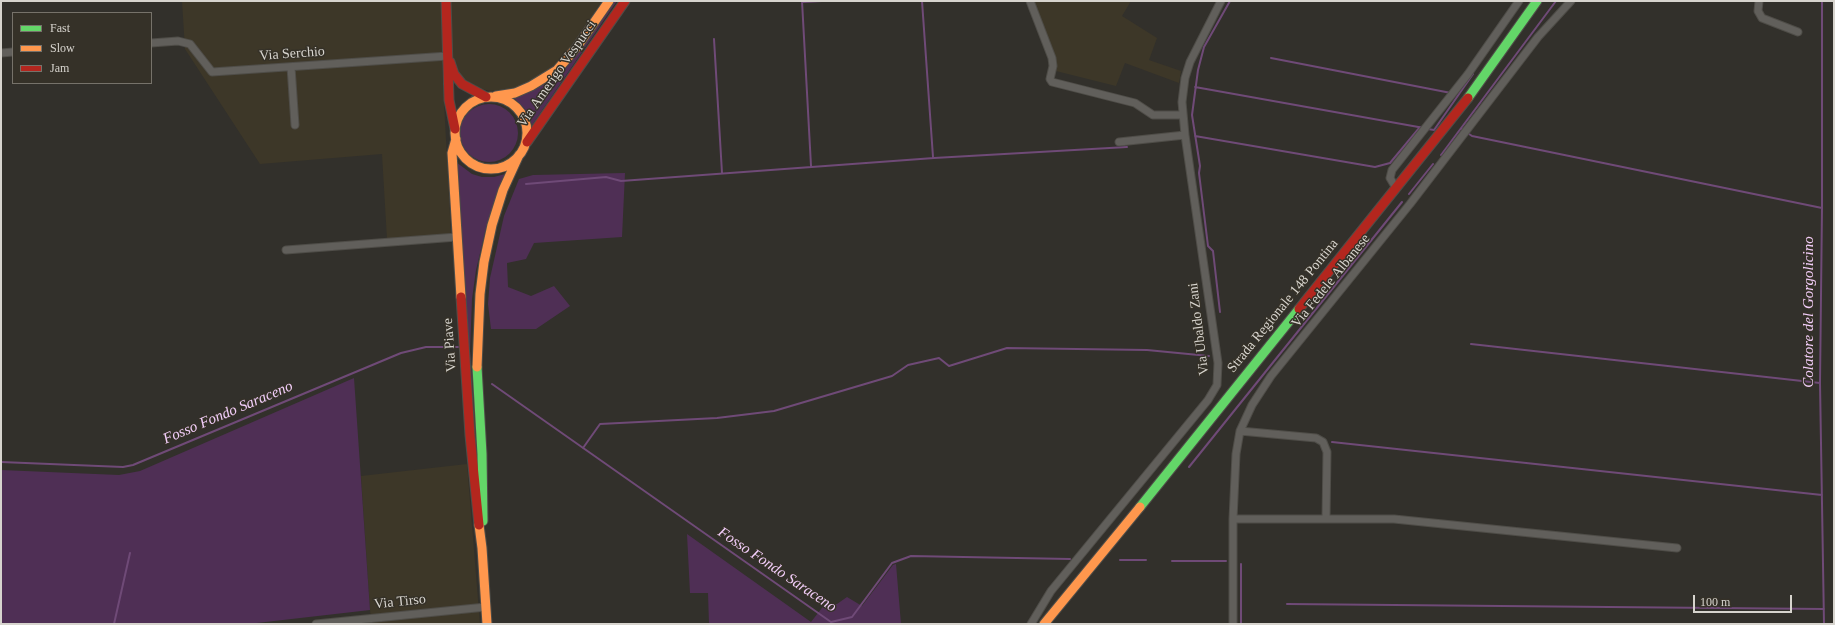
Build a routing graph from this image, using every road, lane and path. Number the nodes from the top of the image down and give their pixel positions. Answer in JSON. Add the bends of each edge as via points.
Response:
{"nodes":[{"id":1,"x":446,"y":1,"type":"edge"},
{"id":2,"x":609,"y":1,"type":"edge"},
{"id":3,"x":624,"y":1,"type":"edge"},
{"id":4,"x":1030,"y":1,"type":"edge"},
{"id":5,"x":1519,"y":1,"type":"edge"},
{"id":6,"x":1537,"y":1,"type":"edge"},
{"id":7,"x":1571,"y":1,"type":"edge"},
{"id":8,"x":1759,"y":1,"type":"edge"},
{"id":9,"x":1219,"y":2,"type":"edge"},
{"id":10,"x":1798,"y":32,"type":"dead end"},
{"id":11,"x":152,"y":43,"type":"edge"},
{"id":12,"x":12,"y":52,"type":"edge"},
{"id":13,"x":1,"y":53,"type":"edge"},
{"id":14,"x":448,"y":56,"type":"junction"},
{"id":15,"x":291,"y":67,"type":"junction"},
{"id":16,"x":490,"y":97,"type":"junction"},
{"id":17,"x":1183,"y":115,"type":"junction"},
{"id":18,"x":295,"y":125,"type":"dead end"},
{"id":19,"x":455,"y":130,"type":"junction"},
{"id":20,"x":1185,"y":135,"type":"junction"},
{"id":21,"x":456,"y":139,"type":"junction"},
{"id":22,"x":1119,"y":142,"type":"dead end"},
{"id":23,"x":525,"y":144,"type":"junction"},
{"id":24,"x":519,"y":155,"type":"junction"},
{"id":25,"x":1396,"y":188,"type":"junction"},
{"id":26,"x":456,"y":237,"type":"junction"},
{"id":27,"x":286,"y":250,"type":"dead end"},
{"id":28,"x":1240,"y":431,"type":"junction"},
{"id":29,"x":1326,"y":518,"type":"junction"},
{"id":30,"x":1233,"y":519,"type":"junction"},
{"id":31,"x":482,"y":548,"type":"junction"},
{"id":32,"x":1677,"y":548,"type":"dead end"},
{"id":33,"x":486,"y":607,"type":"junction"},
{"id":34,"x":316,"y":624,"type":"edge"},
{"id":35,"x":488,"y":624,"type":"edge"},
{"id":36,"x":1031,"y":624,"type":"edge"},
{"id":37,"x":1044,"y":624,"type":"edge"},
{"id":38,"x":1233,"y":624,"type":"edge"}],
"edges":[{"from":1,"to":14,"type":"main road"},
{"from":2,"to":16,"type":"main road","name":"Via Amerigo Vespucci","via":[[573,53],[550,75],[519,91]]},
{"from":3,"to":23,"type":"main road","name":"Via Amerigo Vespucci"},
{"from":4,"to":17,"type":"street","via":[[1052,58],[1052,82],[1135,103],[1153,115]]},
{"from":5,"to":25,"type":"street","via":[[1452,94],[1392,170],[1390,178]]},
{"from":6,"to":25,"type":"main road","name":"Strada Regionale 148 Pontina","via":[[1475,89]]},
{"from":7,"to":28,"type":"street","name":"Via Fedele Albanese","via":[[1543,31],[1271,376]]},
{"from":8,"to":10,"type":"street","via":[[1758,11],[1764,19]]},
{"from":9,"to":17,"type":"street","name":"Via Ubaldo Zani","via":[[1187,70],[1183,92]]},
{"from":11,"to":15,"type":"street","name":"Via Serchio","via":[[178,41],[190,44],[212,72]]},
{"from":12,"to":13,"type":"street"},
{"from":14,"to":15,"type":"street","name":"Via Serchio"},
{"from":14,"to":16,"type":"main road","via":[[458,81],[465,87]]},
{"from":14,"to":19,"type":"main road","via":[[449,100]]},
{"from":15,"to":18,"type":"street"},
{"from":16,"to":19,"type":"main road","via":[[477,99],[465,108],[457,120]]},
{"from":16,"to":23,"type":"main road","via":[[504,99],[521,112],[526,128]]},
{"from":17,"to":20,"type":"street","name":"Via Ubaldo Zani"},
{"from":19,"to":21,"type":"main road"},
{"from":20,"to":22,"type":"street"},
{"from":20,"to":36,"type":"street","name":"Via Ubaldo Zani","via":[[1217,356],[1217,385],[1208,400],[1051,591]]},
{"from":21,"to":24,"type":"main road","via":[[460,150],[477,166],[500,168]]},
{"from":21,"to":26,"type":"main road","name":"Via Piave","via":[[452,153]]},
{"from":23,"to":24,"type":"main road"},
{"from":24,"to":31,"type":"main road","name":"Via Piave","via":[[492,225],[480,294],[477,369],[484,506]]},
{"from":25,"to":37,"type":"main road","name":"Strada Regionale 148 Pontina"},
{"from":26,"to":27,"type":"street"},
{"from":26,"to":31,"type":"main road","name":"Via Piave","via":[[473,471]]},
{"from":28,"to":29,"type":"street","via":[[1322,440],[1327,450]]},
{"from":28,"to":30,"type":"street","name":"Via Fedele Albanese","via":[[1236,454]]},
{"from":29,"to":30,"type":"street"},
{"from":29,"to":32,"type":"street","via":[[1433,521]]},
{"from":30,"to":38,"type":"street","name":"Via Fedele Albanese"},
{"from":31,"to":33,"type":"main road","name":"Via Piave"},
{"from":33,"to":34,"type":"street","name":"Via Tirso"},
{"from":33,"to":35,"type":"main road","name":"Via Piave"}]}
